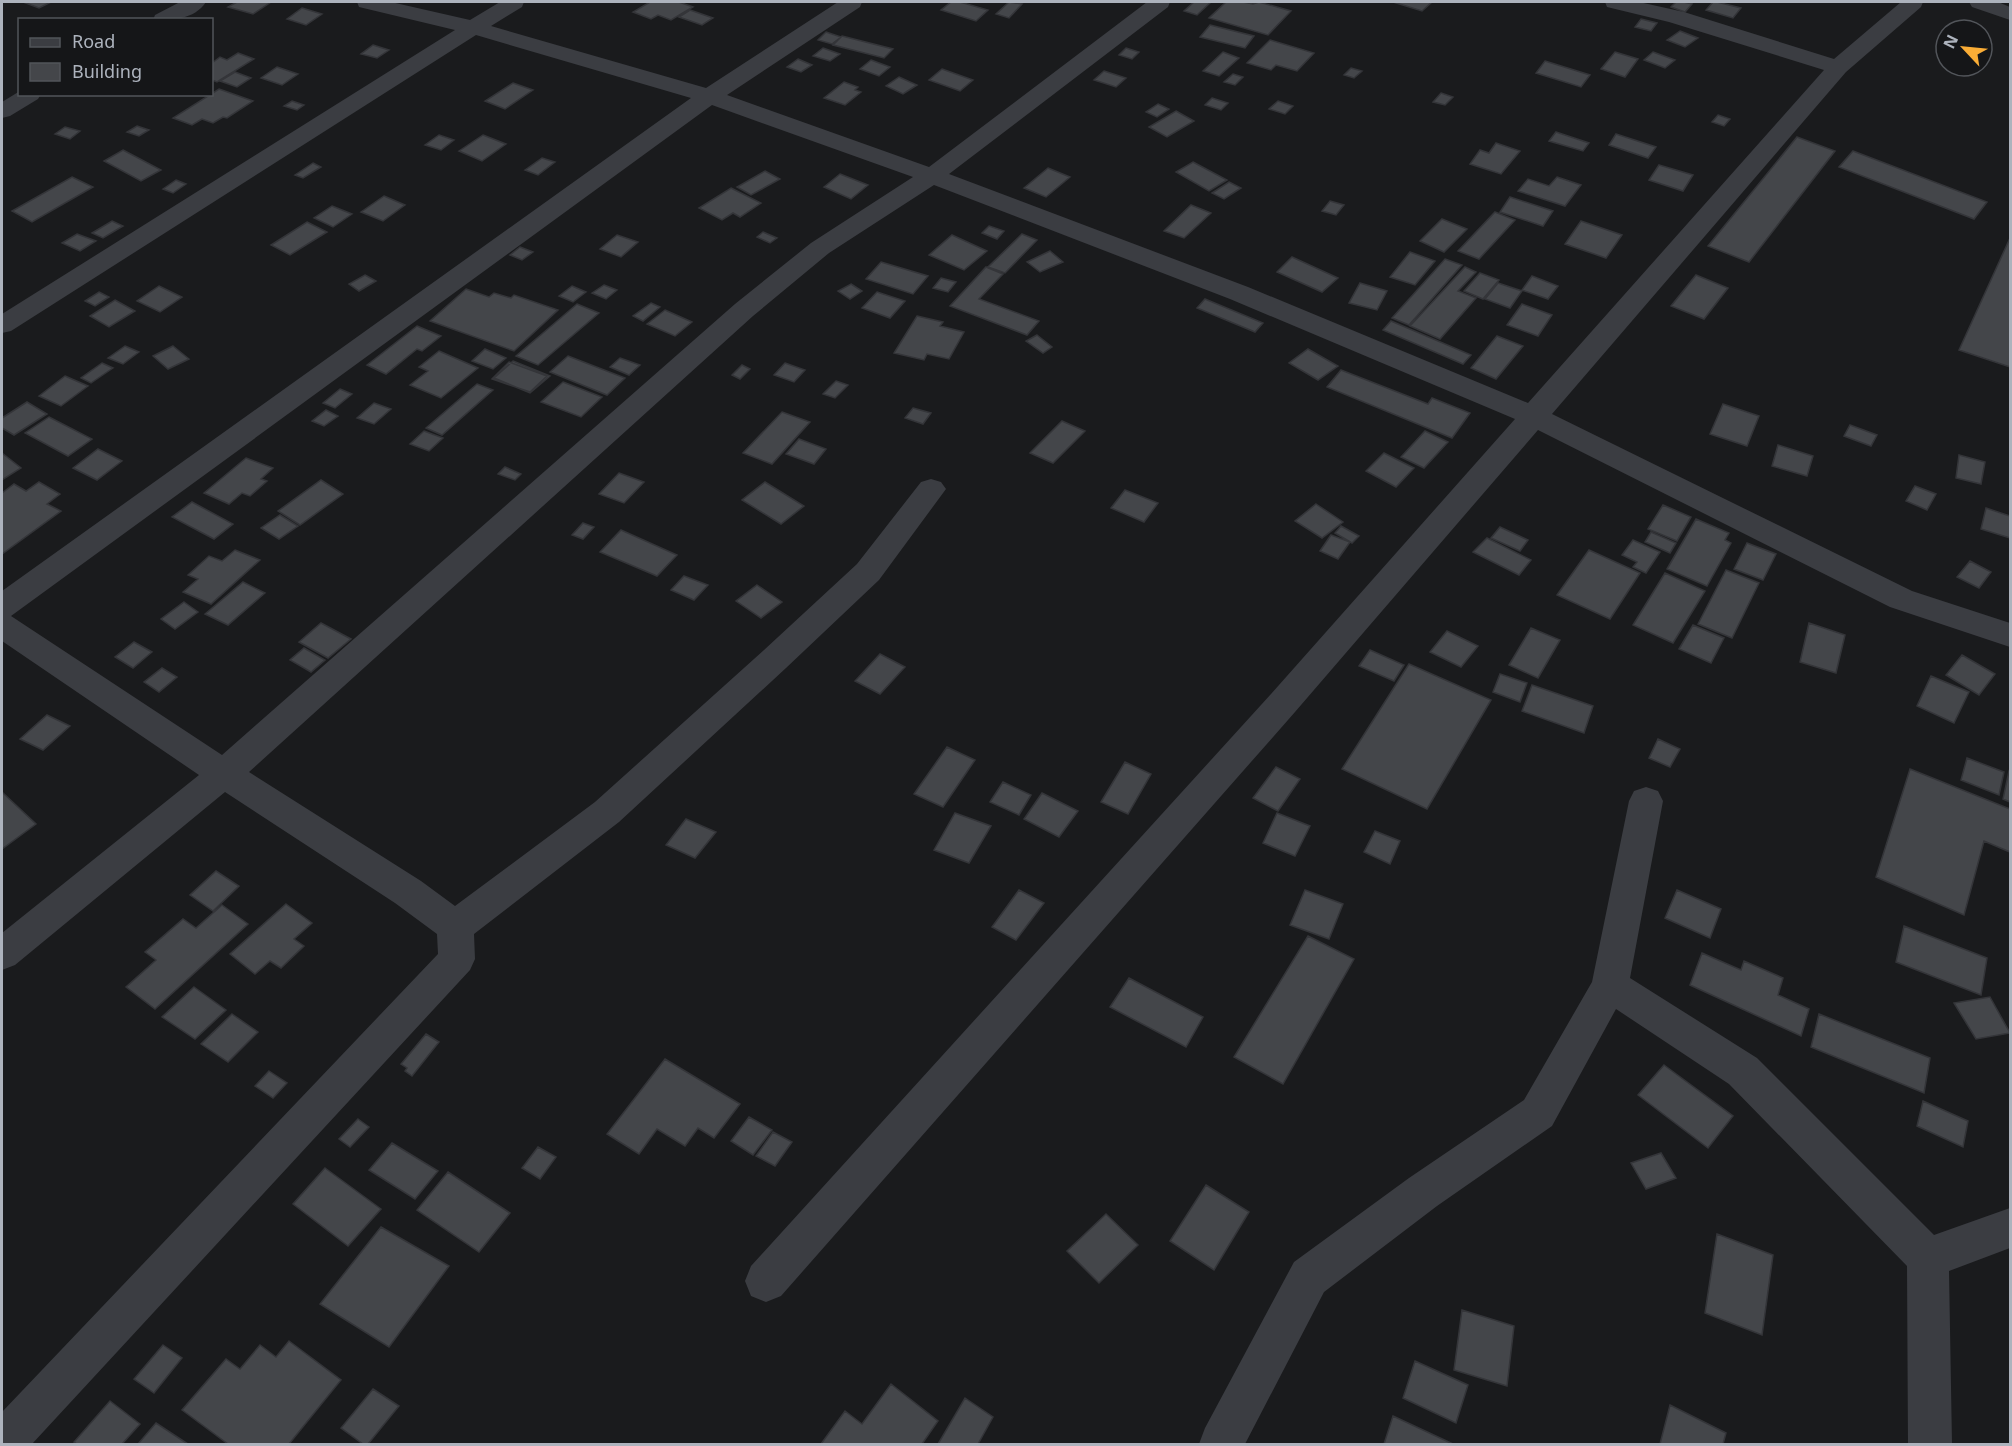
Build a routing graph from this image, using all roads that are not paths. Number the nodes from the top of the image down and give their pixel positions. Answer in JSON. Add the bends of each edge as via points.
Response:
{"nodes":[{"id":1,"x":195,"y":2,"type":"edge"},
{"id":2,"x":367,"y":2,"type":"edge"},
{"id":3,"x":513,"y":2,"type":"edge"},
{"id":4,"x":852,"y":2,"type":"edge"},
{"id":5,"x":1160,"y":2,"type":"edge"},
{"id":6,"x":1615,"y":2,"type":"edge"},
{"id":7,"x":1913,"y":2,"type":"edge"},
{"id":8,"x":1980,"y":2,"type":"edge"},
{"id":9,"x":2010,"y":14,"type":"edge"},
{"id":10,"x":167,"y":18,"type":"edge"},
{"id":11,"x":474,"y":28,"type":"junction"},
{"id":12,"x":1838,"y":67,"type":"junction"},
{"id":13,"x":27,"y":96,"type":"edge"},
{"id":14,"x":709,"y":96,"type":"junction"},
{"id":15,"x":2,"y":111,"type":"edge"},
{"id":16,"x":932,"y":176,"type":"junction"},
{"id":17,"x":2,"y":326,"type":"edge"},
{"id":18,"x":1533,"y":416,"type":"junction"},
{"id":19,"x":931,"y":489,"type":"dead end"},
{"id":20,"x":2,"y":608,"type":"edge"},
{"id":21,"x":2,"y":625,"type":"edge"},
{"id":22,"x":2010,"y":635,"type":"edge"},
{"id":23,"x":224,"y":774,"type":"junction"},
{"id":24,"x":1646,"y":801,"type":"dead end"},
{"id":25,"x":455,"y":927,"type":"junction"},
{"id":26,"x":2,"y":954,"type":"edge"},
{"id":27,"x":1610,"y":985,"type":"junction"},
{"id":28,"x":2010,"y":1228,"type":"edge"},
{"id":29,"x":1928,"y":1258,"type":"junction"},
{"id":30,"x":766,"y":1281,"type":"dead end"},
{"id":31,"x":2,"y":1444,"type":"edge"},
{"id":32,"x":1221,"y":1444,"type":"edge"},
{"id":33,"x":1930,"y":1444,"type":"edge"}],
"edges":[{"from":1,"to":10,"type":"street"},
{"from":2,"to":11,"type":"street"},
{"from":3,"to":11,"type":"street"},
{"from":4,"to":14,"type":"street"},
{"from":5,"to":16,"type":"street"},
{"from":6,"to":12,"type":"street"},
{"from":7,"to":12,"type":"street"},
{"from":8,"to":9,"type":"street"},
{"from":11,"to":14,"type":"street"},
{"from":11,"to":17,"type":"street"},
{"from":12,"to":18,"type":"street"},
{"from":13,"to":15,"type":"street"},
{"from":14,"to":16,"type":"street"},
{"from":14,"to":20,"type":"street"},
{"from":16,"to":18,"type":"street","via":[[1239,293]]},
{"from":16,"to":23,"type":"street","via":[[820,248],[744,310]]},
{"from":18,"to":22,"type":"street","via":[[1901,599]]},
{"from":18,"to":30,"type":"street","via":[[1283,703]]},
{"from":19,"to":25,"type":"street","via":[[868,572],[775,659],[607,812]]},
{"from":21,"to":23,"type":"street"},
{"from":23,"to":25,"type":"street","via":[[408,892]]},
{"from":23,"to":26,"type":"street"},
{"from":24,"to":27,"type":"street"},
{"from":25,"to":31,"type":"street","via":[[457,959]]},
{"from":27,"to":29,"type":"street","via":[[1743,1071]]},
{"from":27,"to":32,"type":"street","via":[[1538,1113],[1309,1277]]},
{"from":28,"to":29,"type":"street"},
{"from":29,"to":33,"type":"street"}]}
